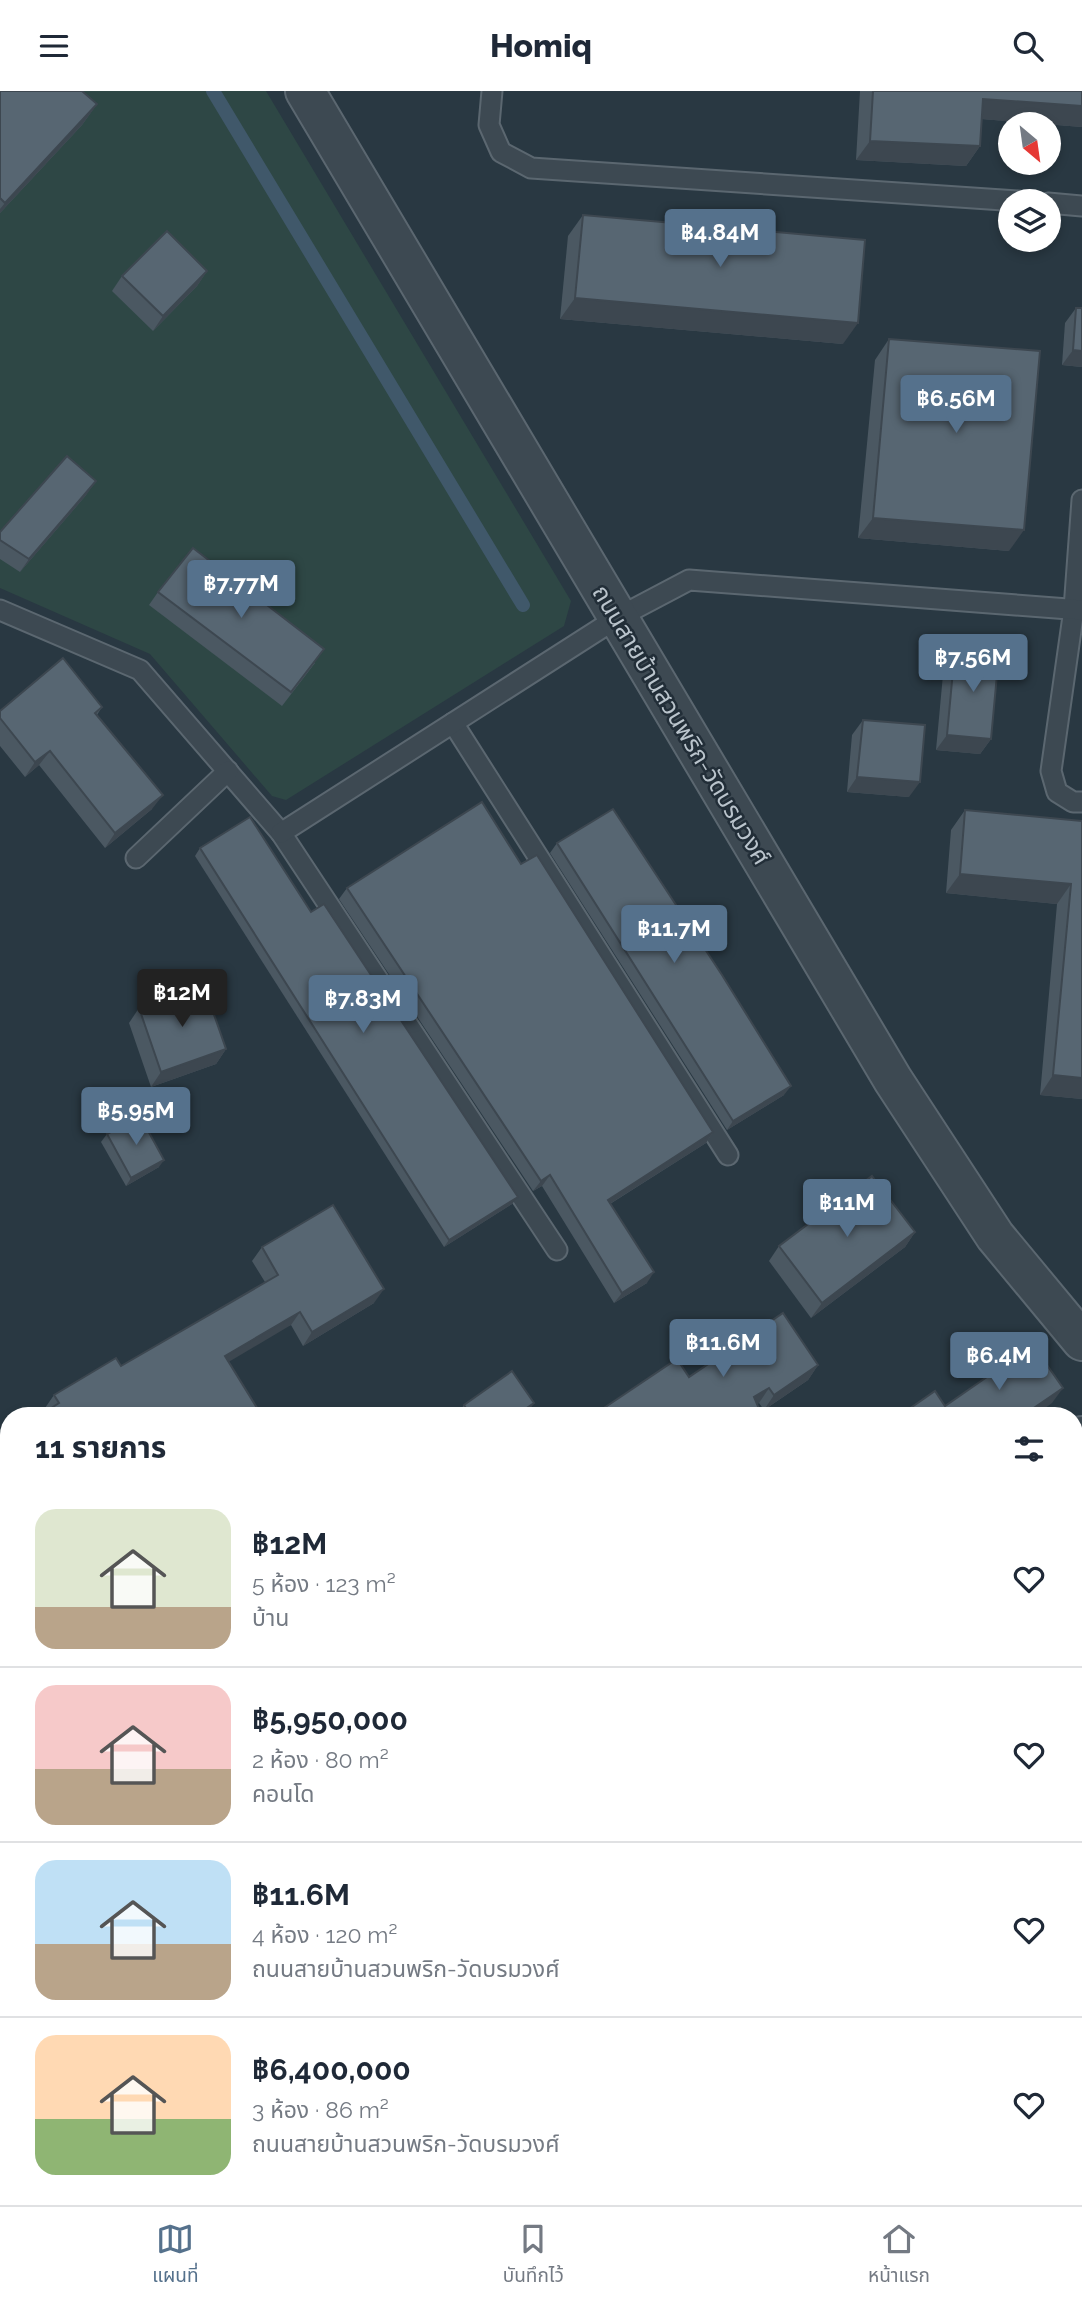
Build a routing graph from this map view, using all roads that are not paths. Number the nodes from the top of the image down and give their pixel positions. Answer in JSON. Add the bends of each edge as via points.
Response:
{"nodes":[{"id":1,"x":305,"y":91,"type":"edge"},
{"id":2,"x":492,"y":91,"type":"edge"},
{"id":3,"x":998,"y":200,"type":"edge"},
{"id":4,"x":1061,"y":204,"type":"edge"},
{"id":5,"x":1082,"y":205,"type":"edge"},
{"id":6,"x":1082,"y":500,"type":"edge"},
{"id":7,"x":1078,"y":609,"type":"edge"},
{"id":8,"x":0,"y":610,"type":"edge"},
{"id":9,"x":617,"y":618,"type":"junction"},
{"id":10,"x":453,"y":723,"type":"junction"},
{"id":11,"x":228,"y":771,"type":"junction"},
{"id":12,"x":1082,"y":802,"type":"edge"},
{"id":13,"x":281,"y":833,"type":"junction"},
{"id":14,"x":136,"y":858,"type":"dead end"},
{"id":15,"x":728,"y":1155,"type":"dead end"},
{"id":16,"x":557,"y":1250,"type":"dead end"},
{"id":17,"x":1082,"y":1341,"type":"edge"}],
"edges":[{"from":1,"to":9,"type":"street","name":"ถนนสายบ้านสวนพริก-วัดบรมวงศ์"},
{"from":2,"to":3,"type":"lane","via":[[489,125],[501,152],[531,168]]},
{"from":4,"to":5,"type":"lane"},
{"from":6,"to":7,"type":"lane"},
{"from":7,"to":9,"type":"lane","via":[[689,580]]},
{"from":7,"to":12,"type":"lane","via":[[1051,771],[1058,792]]},
{"from":8,"to":11,"type":"lane","via":[[140,670]]},
{"from":9,"to":10,"type":"lane"},
{"from":9,"to":17,"type":"street","name":"ถนนสายบ้านสวนพริก-วัดบรมวงศ์","via":[[900,1091],[995,1236]]},
{"from":10,"to":13,"type":"lane"},
{"from":10,"to":15,"type":"lane"},
{"from":11,"to":13,"type":"lane"},
{"from":11,"to":14,"type":"lane"},
{"from":13,"to":16,"type":"lane"}]}
